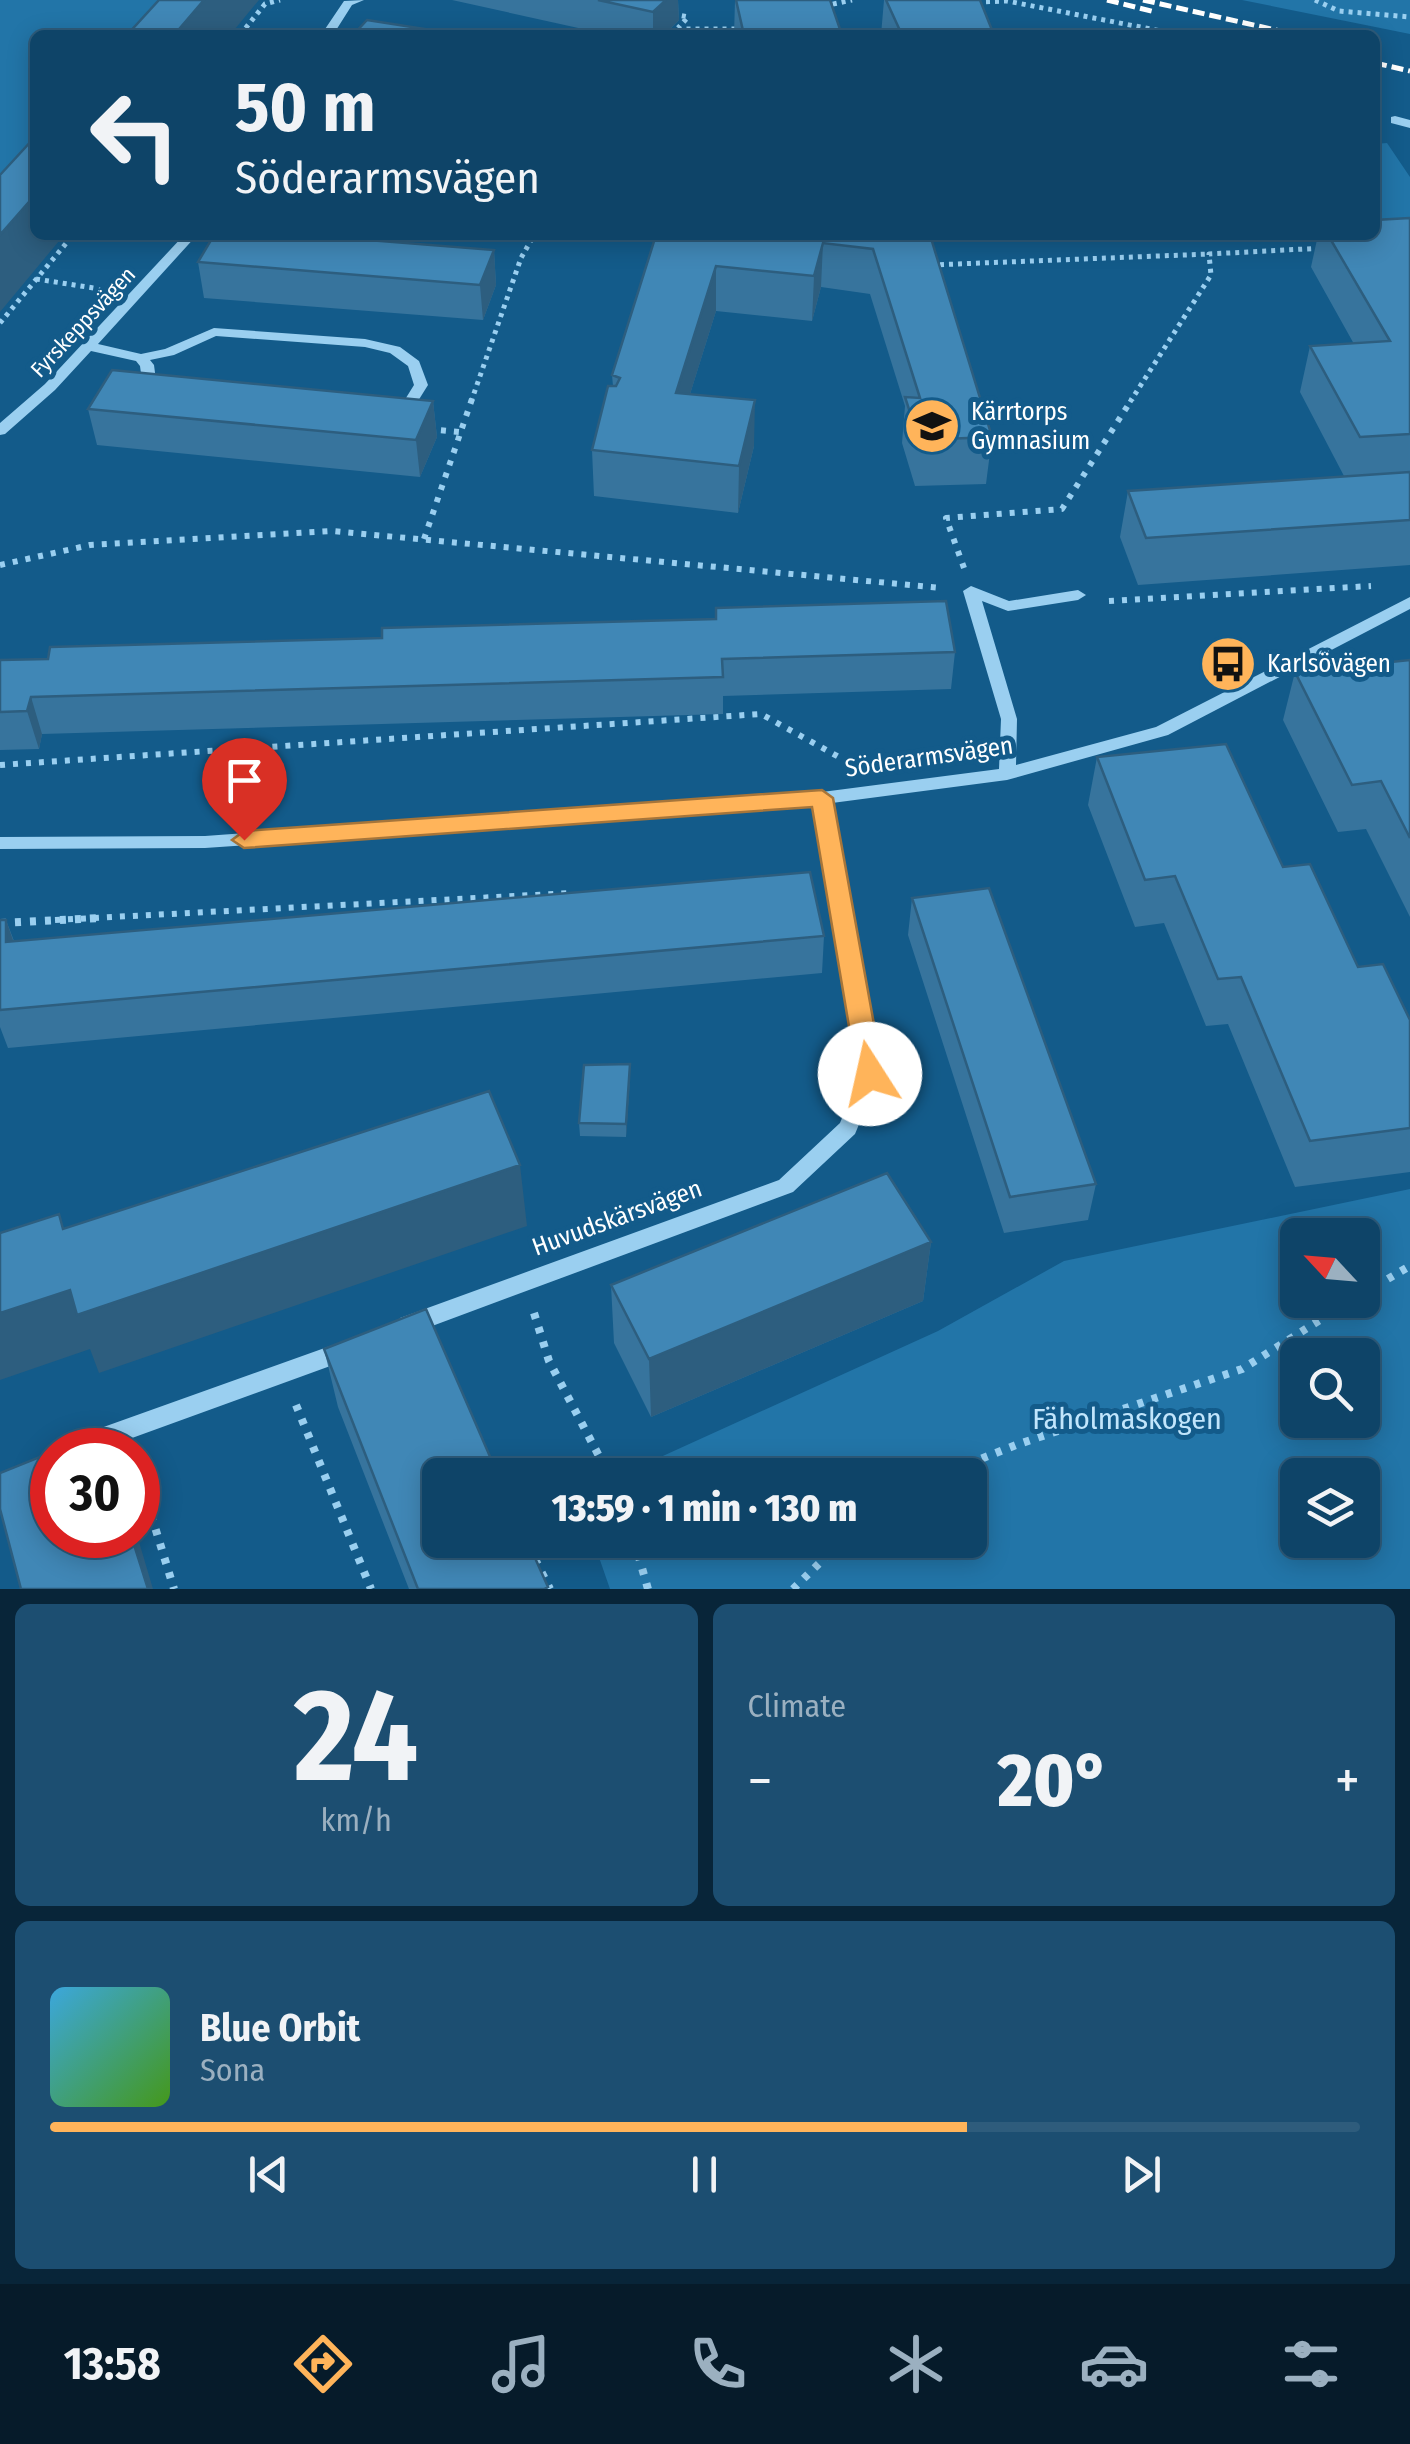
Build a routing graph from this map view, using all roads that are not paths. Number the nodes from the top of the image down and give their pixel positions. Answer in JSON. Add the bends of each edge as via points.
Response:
{"nodes":[{"id":1,"x":349,"y":1,"type":"edge"},
{"id":2,"x":330,"y":30,"type":"edge"},
{"id":3,"x":1395,"y":120,"type":"dead end"},
{"id":4,"x":1410,"y":124,"type":"edge"},
{"id":5,"x":186,"y":240,"type":"edge"},
{"id":6,"x":88,"y":346,"type":"junction"},
{"id":7,"x":140,"y":358,"type":"junction"},
{"id":8,"x":171,"y":406,"type":"edge"},
{"id":9,"x":387,"y":426,"type":"edge"},
{"id":10,"x":0,"y":432,"type":"edge"},
{"id":11,"x":1078,"y":596,"type":"road end"},
{"id":12,"x":1406,"y":602,"type":"edge"},
{"id":13,"x":1007,"y":774,"type":"junction"},
{"id":14,"x":822,"y":798,"type":"junction"},
{"id":15,"x":0,"y":843,"type":"edge"},
{"id":16,"x":134,"y":1428,"type":"edge"}],
"edges":[{"from":1,"to":2,"type":"street"},
{"from":3,"to":4,"type":"street"},
{"from":5,"to":6,"type":"street","name":"Fyrskeppsvägen"},
{"from":6,"to":7,"type":"street"},
{"from":6,"to":10,"type":"street","name":"Fyrskeppsvägen"},
{"from":7,"to":8,"type":"street","via":[[155,402]]},
{"from":7,"to":9,"type":"street","via":[[214,332],[395,350],[414,364],[421,384],[414,401]]},
{"from":11,"to":13,"type":"street","via":[[1008,606],[971,590],[1009,718]]},
{"from":12,"to":13,"type":"street","name":"Söderarmsvägen","via":[[1162,731]]},
{"from":13,"to":14,"type":"street","name":"Söderarmsvägen"},
{"from":14,"to":15,"type":"street","name":"Söderarmsvägen","via":[[204,842]]},
{"from":14,"to":16,"type":"street","name":"Huvudskärsvägen","via":[[870,1074],[848,1128],[786,1186]]}]}
